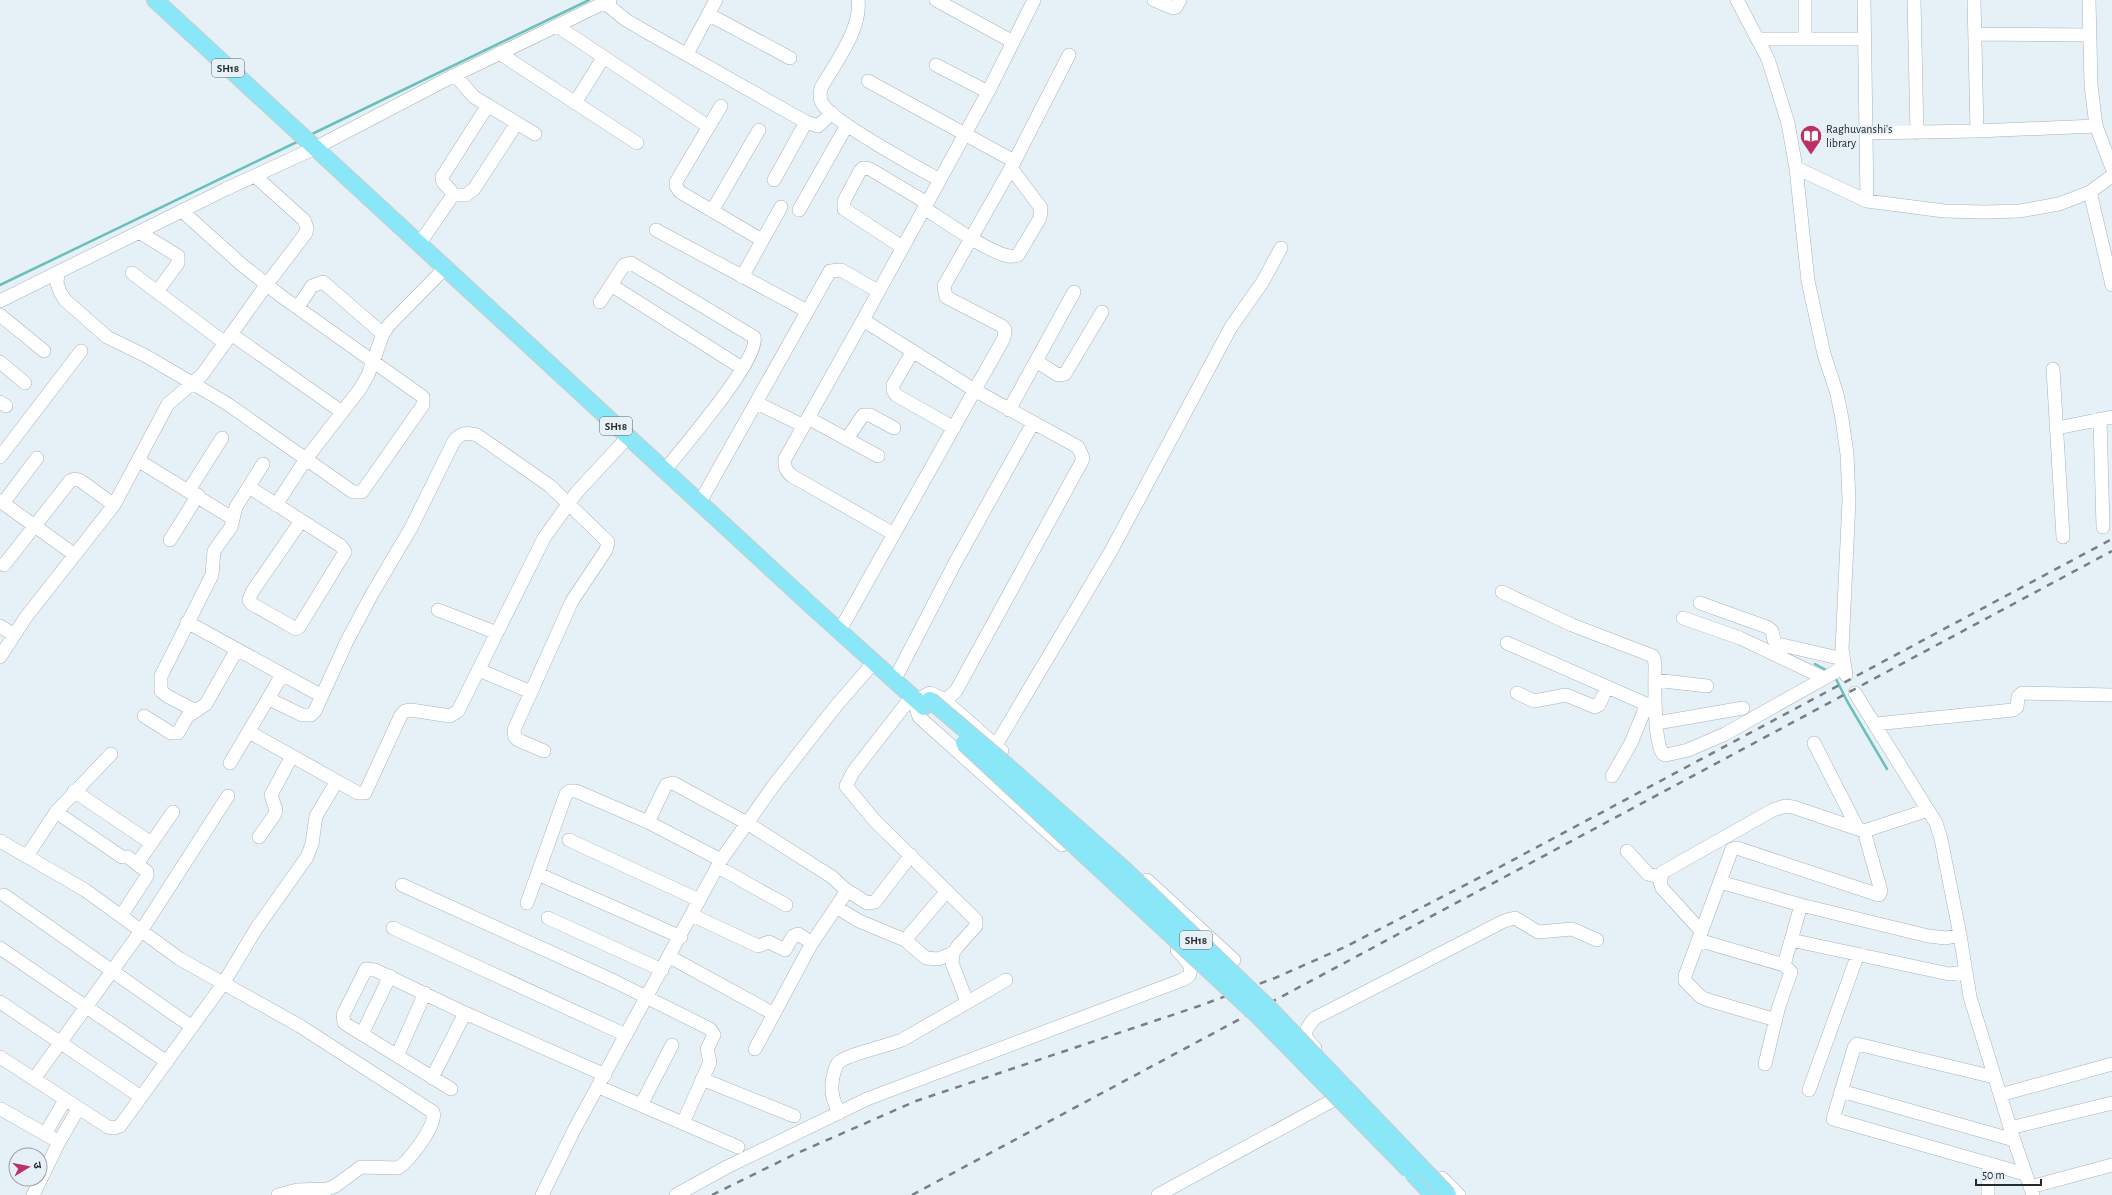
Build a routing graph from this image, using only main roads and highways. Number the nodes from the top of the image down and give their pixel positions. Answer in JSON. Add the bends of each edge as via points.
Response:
{"nodes":[{"id":1,"x":155,"y":0,"type":"edge"},
{"id":2,"x":166,"y":0,"type":"edge"},
{"id":3,"x":312,"y":140,"type":"junction"},
{"id":4,"x":925,"y":700,"type":"junction"},
{"id":5,"x":1414,"y":1175,"type":"junction"},
{"id":6,"x":1414,"y":1195,"type":"edge"},
{"id":7,"x":1433,"y":1195,"type":"edge"},
{"id":8,"x":1448,"y":1195,"type":"edge"}],
"edges":[{"from":1,"to":3,"type":"main road","number":"SH18"},
{"from":2,"to":3,"type":"main road","number":"SH18"},
{"from":3,"to":4,"type":"main road","number":"SH18","via":[[424,237]]},
{"from":3,"to":4,"type":"main road","number":"SH18","via":[[445,268],[874,662]]},
{"from":4,"to":5,"type":"main road","number":"SH18","bridge":true,"via":[[1039,811],[1258,1015]]},
{"from":4,"to":8,"type":"main road","number":"SH18","bridge":true,"via":[[997,757],[1125,870],[1269,1008]]},
{"from":5,"to":6,"type":"main road"},
{"from":5,"to":7,"type":"main road"}]}
